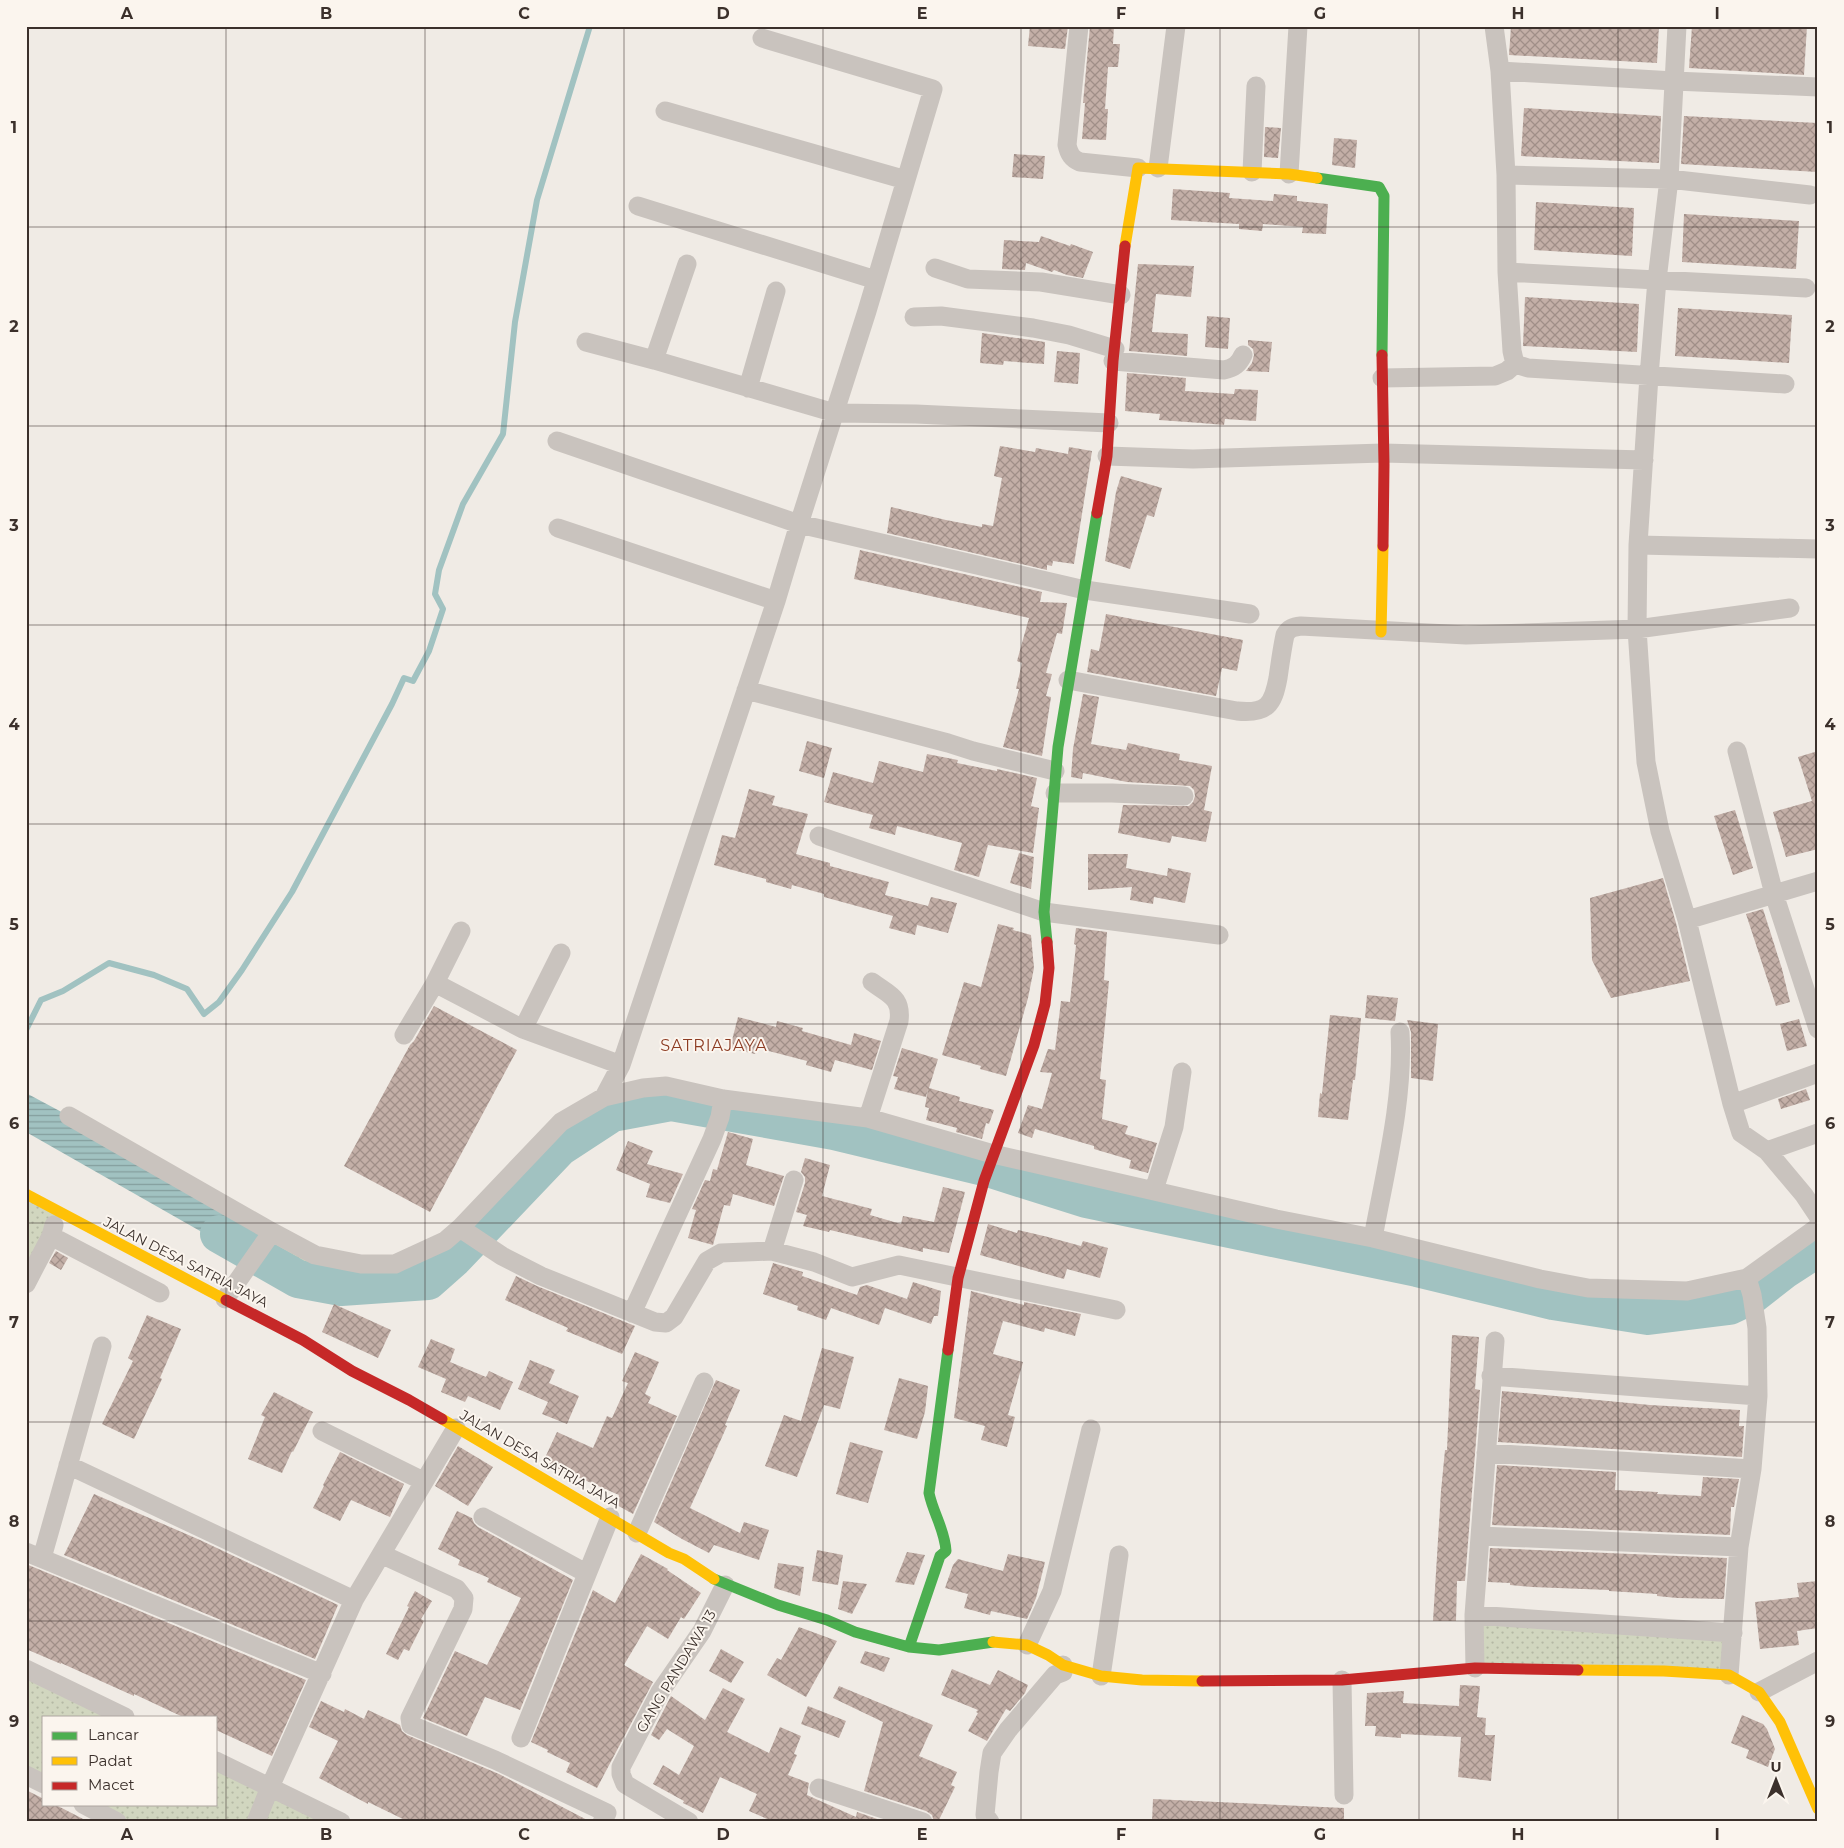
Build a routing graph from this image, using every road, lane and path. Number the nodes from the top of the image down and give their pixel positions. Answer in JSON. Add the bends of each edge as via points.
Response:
{"nodes":[{"id":1,"x":1079,"y":26,"type":"edge"},
{"id":2,"x":1176,"y":26,"type":"edge"},
{"id":3,"x":1298,"y":26,"type":"edge"},
{"id":4,"x":1494,"y":26,"type":"edge"},
{"id":5,"x":1677,"y":26,"type":"edge"},
{"id":6,"x":762,"y":38,"type":"dead end"},
{"id":7,"x":1500,"y":71,"type":"junction"},
{"id":8,"x":1674,"y":81,"type":"junction"},
{"id":9,"x":1256,"y":86,"type":"dead end"},
{"id":10,"x":1818,"y":87,"type":"edge"},
{"id":11,"x":665,"y":111,"type":"dead end"},
{"id":12,"x":1138,"y":168,"type":"junction"},
{"id":13,"x":1158,"y":168,"type":"junction"},
{"id":14,"x":1252,"y":172,"type":"junction"},
{"id":15,"x":1288,"y":174,"type":"junction"},
{"id":16,"x":1506,"y":175,"type":"junction"},
{"id":17,"x":1669,"y":179,"type":"junction"},
{"id":18,"x":906,"y":180,"type":"junction"},
{"id":19,"x":1810,"y":195,"type":"dead end"},
{"id":20,"x":638,"y":206,"type":"dead end"},
{"id":21,"x":687,"y":264,"type":"dead end"},
{"id":22,"x":935,"y":268,"type":"dead end"},
{"id":23,"x":1508,"y":272,"type":"junction"},
{"id":24,"x":876,"y":280,"type":"junction"},
{"id":25,"x":1656,"y":280,"type":"junction"},
{"id":26,"x":1806,"y":288,"type":"dead end"},
{"id":27,"x":776,"y":291,"type":"dead end"},
{"id":28,"x":1121,"y":295,"type":"junction"},
{"id":29,"x":914,"y":316,"type":"dead end"},
{"id":30,"x":586,"y":342,"type":"dead end"},
{"id":31,"x":1114,"y":355,"type":"junction"},
{"id":32,"x":1243,"y":355,"type":"dead end"},
{"id":33,"x":654,"y":360,"type":"junction"},
{"id":34,"x":1515,"y":364,"type":"junction"},
{"id":35,"x":1649,"y":376,"type":"junction"},
{"id":36,"x":1382,"y":378,"type":"junction"},
{"id":37,"x":1785,"y":384,"type":"dead end"},
{"id":38,"x":748,"y":388,"type":"junction"},
{"id":39,"x":835,"y":413,"type":"junction"},
{"id":40,"x":1109,"y":423,"type":"junction"},
{"id":41,"x":557,"y":442,"type":"dead end"},
{"id":42,"x":1384,"y":453,"type":"junction"},
{"id":43,"x":1107,"y":456,"type":"junction"},
{"id":44,"x":1644,"y":460,"type":"junction"},
{"id":45,"x":799,"y":524,"type":"junction"},
{"id":46,"x":558,"y":528,"type":"dead end"},
{"id":47,"x":1638,"y":544,"type":"junction"},
{"id":48,"x":1818,"y":549,"type":"edge"},
{"id":49,"x":1085,"y":590,"type":"junction"},
{"id":50,"x":776,"y":601,"type":"junction"},
{"id":51,"x":1790,"y":608,"type":"dead end"},
{"id":52,"x":1250,"y":614,"type":"dead end"},
{"id":53,"x":1637,"y":629,"type":"junction"},
{"id":54,"x":1381,"y":632,"type":"junction"},
{"id":55,"x":1068,"y":680,"type":"junction"},
{"id":56,"x":746,"y":690,"type":"junction"},
{"id":57,"x":1737,"y":751,"type":"dead end"},
{"id":58,"x":1055,"y":770,"type":"junction"},
{"id":59,"x":1055,"y":793,"type":"junction"},
{"id":60,"x":1184,"y":796,"type":"dead end"},
{"id":61,"x":819,"y":836,"type":"dead end"},
{"id":62,"x":1818,"y":881,"type":"edge"},
{"id":63,"x":1774,"y":894,"type":"junction"},
{"id":64,"x":1044,"y":912,"type":"junction"},
{"id":65,"x":1687,"y":920,"type":"junction"},
{"id":66,"x":461,"y":931,"type":"dead end"},
{"id":67,"x":1219,"y":935,"type":"dead end"},
{"id":68,"x":562,"y":953,"type":"dead end"},
{"id":69,"x":1809,"y":976,"type":"edge"},
{"id":70,"x":872,"y":982,"type":"dead end"},
{"id":71,"x":435,"y":984,"type":"junction"},
{"id":72,"x":523,"y":1029,"type":"junction"},
{"id":73,"x":1818,"y":1029,"type":"edge"},
{"id":74,"x":1400,"y":1032,"type":"dead end"},
{"id":75,"x":404,"y":1035,"type":"dead end"},
{"id":76,"x":621,"y":1065,"type":"junction"},
{"id":77,"x":1182,"y":1072,"type":"dead end"},
{"id":78,"x":1818,"y":1073,"type":"edge"},
{"id":79,"x":604,"y":1098,"type":"junction"},
{"id":80,"x":723,"y":1098,"type":"junction"},
{"id":81,"x":1732,"y":1104,"type":"junction"},
{"id":82,"x":69,"y":1116,"type":"dead end"},
{"id":83,"x":868,"y":1118,"type":"junction"},
{"id":84,"x":1818,"y":1132,"type":"edge"},
{"id":85,"x":1767,"y":1151,"type":"junction"},
{"id":86,"x":993,"y":1154,"type":"junction"},
{"id":87,"x":794,"y":1180,"type":"dead end"},
{"id":88,"x":1154,"y":1190,"type":"junction"},
{"id":89,"x":26,"y":1194,"type":"edge"},
{"id":90,"x":58,"y":1212,"type":"junction"},
{"id":91,"x":1818,"y":1216,"type":"edge"},
{"id":92,"x":1818,"y":1226,"type":"edge"},
{"id":93,"x":460,"y":1228,"type":"junction"},
{"id":94,"x":272,"y":1232,"type":"junction"},
{"id":95,"x":51,"y":1236,"type":"junction"},
{"id":96,"x":1373,"y":1238,"type":"junction"},
{"id":97,"x":772,"y":1251,"type":"junction"},
{"id":98,"x":958,"y":1278,"type":"junction"},
{"id":99,"x":26,"y":1284,"type":"edge"},
{"id":100,"x":1750,"y":1286,"type":"junction"},
{"id":101,"x":160,"y":1293,"type":"dead end"},
{"id":102,"x":227,"y":1297,"type":"junction"},
{"id":103,"x":1116,"y":1310,"type":"dead end"},
{"id":104,"x":632,"y":1313,"type":"junction"},
{"id":105,"x":1495,"y":1341,"type":"dead end"},
{"id":106,"x":102,"y":1346,"type":"dead end"},
{"id":107,"x":1491,"y":1376,"type":"junction"},
{"id":108,"x":704,"y":1382,"type":"dead end"},
{"id":109,"x":1758,"y":1396,"type":"junction"},
{"id":110,"x":456,"y":1428,"type":"junction"},
{"id":111,"x":1091,"y":1429,"type":"dead end"},
{"id":112,"x":322,"y":1431,"type":"dead end"},
{"id":113,"x":1486,"y":1453,"type":"junction"},
{"id":114,"x":68,"y":1465,"type":"junction"},
{"id":115,"x":1752,"y":1469,"type":"junction"},
{"id":116,"x":423,"y":1481,"type":"junction"},
{"id":117,"x":483,"y":1517,"type":"dead end"},
{"id":118,"x":610,"y":1517,"type":"junction"},
{"id":119,"x":637,"y":1533,"type":"junction"},
{"id":120,"x":1481,"y":1536,"type":"junction"},
{"id":121,"x":1740,"y":1547,"type":"junction"},
{"id":122,"x":34,"y":1555,"type":"edge"},
{"id":123,"x":383,"y":1555,"type":"junction"},
{"id":124,"x":1119,"y":1555,"type":"dead end"},
{"id":125,"x":586,"y":1573,"type":"junction"},
{"id":126,"x":725,"y":1585,"type":"junction"},
{"id":127,"x":354,"y":1600,"type":"junction"},
{"id":128,"x":1474,"y":1615,"type":"junction"},
{"id":129,"x":1733,"y":1633,"type":"junction"},
{"id":130,"x":1027,"y":1645,"type":"junction"},
{"id":131,"x":909,"y":1647,"type":"junction"},
{"id":132,"x":1818,"y":1661,"type":"edge"},
{"id":133,"x":1063,"y":1665,"type":"junction"},
{"id":134,"x":26,"y":1668,"type":"edge"},
{"id":135,"x":1475,"y":1668,"type":"junction"},
{"id":136,"x":322,"y":1674,"type":"junction"},
{"id":137,"x":1729,"y":1675,"type":"junction"},
{"id":138,"x":1101,"y":1676,"type":"junction"},
{"id":139,"x":1342,"y":1680,"type":"junction"},
{"id":140,"x":1759,"y":1692,"type":"junction"},
{"id":141,"x":123,"y":1716,"type":"edge"},
{"id":142,"x":521,"y":1738,"type":"dead end"},
{"id":143,"x":218,"y":1762,"type":"edge"},
{"id":144,"x":26,"y":1775,"type":"edge"},
{"id":145,"x":42,"y":1783,"type":"edge"},
{"id":146,"x":270,"y":1787,"type":"junction"},
{"id":147,"x":819,"y":1788,"type":"dead end"},
{"id":148,"x":1344,"y":1795,"type":"dead end"},
{"id":149,"x":87,"y":1806,"type":"edge"},
{"id":150,"x":1818,"y":1809,"type":"edge"},
{"id":151,"x":117,"y":1822,"type":"edge"},
{"id":152,"x":256,"y":1822,"type":"edge"},
{"id":153,"x":341,"y":1822,"type":"edge"},
{"id":154,"x":602,"y":1822,"type":"edge"},
{"id":155,"x":689,"y":1822,"type":"edge"},
{"id":156,"x":924,"y":1822,"type":"edge"},
{"id":157,"x":990,"y":1822,"type":"edge"}],
"edges":[{"from":1,"to":12,"type":"street","via":[[1068,152],[1080,162]]},
{"from":2,"to":13,"type":"street"},
{"from":3,"to":15,"type":"street"},
{"from":4,"to":7,"type":"street"},
{"from":5,"to":8,"type":"street"},
{"from":6,"to":18,"type":"street","via":[[933,89]]},
{"from":7,"to":8,"type":"street"},
{"from":7,"to":16,"type":"street"},
{"from":8,"to":10,"type":"street"},
{"from":8,"to":17,"type":"street"},
{"from":9,"to":14,"type":"street"},
{"from":11,"to":18,"type":"street"},
{"from":12,"to":13,"type":"street"},
{"from":12,"to":28,"type":"street","via":[[1126,238]]},
{"from":13,"to":14,"type":"street"},
{"from":14,"to":15,"type":"street"},
{"from":15,"to":36,"type":"street","via":[[1379,188],[1382,192],[1385,209]]},
{"from":16,"to":17,"type":"street"},
{"from":16,"to":23,"type":"street"},
{"from":17,"to":19,"type":"street"},
{"from":17,"to":25,"type":"street"},
{"from":18,"to":24,"type":"street"},
{"from":20,"to":24,"type":"street"},
{"from":21,"to":33,"type":"street"},
{"from":22,"to":28,"type":"street","via":[[968,278],[1041,282]]},
{"from":23,"to":25,"type":"street"},
{"from":23,"to":34,"type":"street"},
{"from":24,"to":39,"type":"street"},
{"from":25,"to":26,"type":"street"},
{"from":25,"to":35,"type":"street"},
{"from":27,"to":38,"type":"street"},
{"from":28,"to":31,"type":"street"},
{"from":29,"to":31,"type":"street","via":[[941,316],[1069,335]]},
{"from":30,"to":33,"type":"street"},
{"from":31,"to":32,"type":"street","via":[[1224,370],[1232,369]]},
{"from":31,"to":40,"type":"street"},
{"from":33,"to":38,"type":"street"},
{"from":34,"to":35,"type":"street","via":[[1528,368]]},
{"from":34,"to":36,"type":"street","via":[[1496,376]]},
{"from":35,"to":37,"type":"street"},
{"from":35,"to":44,"type":"street"},
{"from":36,"to":42,"type":"street"},
{"from":38,"to":39,"type":"street"},
{"from":39,"to":40,"type":"street"},
{"from":39,"to":45,"type":"street"},
{"from":40,"to":43,"type":"street"},
{"from":41,"to":45,"type":"street"},
{"from":42,"to":43,"type":"street","via":[[1193,459]]},
{"from":42,"to":44,"type":"street"},
{"from":42,"to":54,"type":"street"},
{"from":43,"to":49,"type":"street"},
{"from":44,"to":47,"type":"street"},
{"from":45,"to":49,"type":"street"},
{"from":45,"to":50,"type":"street"},
{"from":46,"to":50,"type":"street"},
{"from":47,"to":48,"type":"street"},
{"from":47,"to":53,"type":"street"},
{"from":49,"to":52,"type":"street"},
{"from":49,"to":55,"type":"street"},
{"from":50,"to":56,"type":"street"},
{"from":51,"to":53,"type":"street"},
{"from":53,"to":54,"type":"street","via":[[1466,635]]},
{"from":53,"to":65,"type":"street","via":[[1646,762],[1660,831]]},
{"from":54,"to":55,"type":"street","via":[[1291,628],[1285,635],[1273,699],[1256,711],[1238,711]]},
{"from":55,"to":58,"type":"street"},
{"from":56,"to":58,"type":"street"},
{"from":56,"to":76,"type":"street"},
{"from":57,"to":63,"type":"street"},
{"from":58,"to":59,"type":"street"},
{"from":59,"to":60,"type":"street"},
{"from":59,"to":64,"type":"street"},
{"from":61,"to":64,"type":"street"},
{"from":62,"to":63,"type":"street"},
{"from":63,"to":65,"type":"street"},
{"from":63,"to":69,"type":"street"},
{"from":64,"to":67,"type":"street"},
{"from":64,"to":86,"type":"street","via":[[1049,968],[1045,1004],[1034,1045]]},
{"from":65,"to":81,"type":"street"},
{"from":66,"to":71,"type":"street"},
{"from":68,"to":72,"type":"street"},
{"from":69,"to":73,"type":"street"},
{"from":70,"to":83,"type":"street","via":[[896,1000],[900,1011]]},
{"from":71,"to":72,"type":"street"},
{"from":71,"to":75,"type":"street"},
{"from":72,"to":76,"type":"street"},
{"from":74,"to":96,"type":"street","via":[[1398,1100]]},
{"from":76,"to":79,"type":"street"},
{"from":77,"to":88,"type":"street","via":[[1174,1127]]},
{"from":78,"to":81,"type":"street"},
{"from":79,"to":80,"type":"street","via":[[666,1086]]},
{"from":79,"to":93,"type":"street","via":[[556,1126]]},
{"from":80,"to":83,"type":"street"},
{"from":80,"to":104,"type":"street","via":[[712,1139]]},
{"from":81,"to":85,"type":"street","via":[[1741,1133]]},
{"from":82,"to":94,"type":"street"},
{"from":83,"to":86,"type":"street"},
{"from":84,"to":85,"type":"street"},
{"from":85,"to":91,"type":"street"},
{"from":86,"to":88,"type":"street"},
{"from":86,"to":98,"type":"street"},
{"from":87,"to":97,"type":"street"},
{"from":88,"to":96,"type":"street"},
{"from":89,"to":90,"type":"street","name":"JALAN DESA SATRIA JAYA"},
{"from":90,"to":95,"type":"street"},
{"from":90,"to":102,"type":"street","name":"JALAN DESA SATRIA JAYA"},
{"from":92,"to":100,"type":"street"},
{"from":93,"to":94,"type":"street","via":[[445,1241],[395,1264],[361,1264],[315,1255]]},
{"from":93,"to":104,"type":"street","via":[[502,1256],[541,1276]]},
{"from":94,"to":102,"type":"street"},
{"from":95,"to":99,"type":"street"},
{"from":95,"to":101,"type":"street"},
{"from":96,"to":100,"type":"street","via":[[1588,1288],[1687,1291]]},
{"from":97,"to":98,"type":"street","via":[[814,1262],[852,1277],[899,1265]]},
{"from":97,"to":104,"type":"street","via":[[721,1253],[707,1261],[674,1317],[666,1323]]},
{"from":98,"to":103,"type":"street"},
{"from":98,"to":131,"type":"street","via":[[930,1493],[930,1501],[945,1537],[946,1551],[940,1556]]},
{"from":100,"to":109,"type":"street","via":[[1757,1328]]},
{"from":102,"to":110,"type":"street","name":"JALAN DESA SATRIA JAYA"},
{"from":105,"to":107,"type":"street"},
{"from":106,"to":114,"type":"street"},
{"from":107,"to":109,"type":"street"},
{"from":107,"to":113,"type":"street"},
{"from":108,"to":119,"type":"street"},
{"from":109,"to":115,"type":"street"},
{"from":110,"to":116,"type":"street"},
{"from":110,"to":118,"type":"street","name":"JALAN DESA SATRIA JAYA"},
{"from":111,"to":130,"type":"street","via":[[1052,1591]]},
{"from":112,"to":116,"type":"street"},
{"from":113,"to":115,"type":"street"},
{"from":113,"to":120,"type":"street"},
{"from":114,"to":122,"type":"street"},
{"from":114,"to":127,"type":"street"},
{"from":115,"to":121,"type":"street"},
{"from":116,"to":123,"type":"street"},
{"from":117,"to":125,"type":"street"},
{"from":118,"to":119,"type":"street","name":"JALAN DESA SATRIA JAYA"},
{"from":118,"to":125,"type":"street"},
{"from":119,"to":126,"type":"street","name":"JALAN DESA SATRIA JAYA"},
{"from":120,"to":121,"type":"street"},
{"from":120,"to":128,"type":"street"},
{"from":121,"to":129,"type":"street"},
{"from":122,"to":136,"type":"street"},
{"from":123,"to":127,"type":"street"},
{"from":123,"to":154,"type":"street","via":[[457,1589],[464,1598],[463,1609],[410,1718],[411,1725],[607,1813]]},
{"from":124,"to":138,"type":"street"},
{"from":125,"to":142,"type":"street"},
{"from":126,"to":131,"type":"street","name":"JALAN DESA SATRIA JAYA","via":[[855,1632]]},
{"from":126,"to":155,"type":"street","name":"GANG PANDAWA 13","via":[[702,1631],[660,1692],[622,1763],[621,1774],[625,1784]]},
{"from":127,"to":136,"type":"street"},
{"from":128,"to":129,"type":"street"},
{"from":128,"to":135,"type":"street"},
{"from":129,"to":137,"type":"street"},
{"from":130,"to":131,"type":"street","name":"JALAN DESA SATRIA JAYA","via":[[996,1642],[939,1650]]},
{"from":130,"to":133,"type":"street","name":"JALAN DESA SATRIA JAYA"},
{"from":132,"to":140,"type":"street"},
{"from":133,"to":138,"type":"street","name":"JALAN DESA SATRIA JAYA"},
{"from":133,"to":157,"type":"street","via":[[1063,1672],[1054,1675],[992,1753],[985,1815]]},
{"from":134,"to":141,"type":"street"},
{"from":135,"to":137,"type":"street","name":"JALAN DESA SATRIA JAYA"},
{"from":135,"to":139,"type":"street","name":"JALAN DESA SATRIA JAYA"},
{"from":136,"to":146,"type":"street"},
{"from":137,"to":140,"type":"street"},
{"from":138,"to":139,"type":"street","name":"JALAN DESA SATRIA JAYA","via":[[1206,1682]]},
{"from":139,"to":148,"type":"street"},
{"from":140,"to":150,"type":"street","via":[[1780,1722]]},
{"from":143,"to":146,"type":"street"},
{"from":144,"to":145,"type":"street"},
{"from":146,"to":152,"type":"street"},
{"from":146,"to":153,"type":"street"},
{"from":147,"to":156,"type":"street"},
{"from":149,"to":151,"type":"street"}]}
